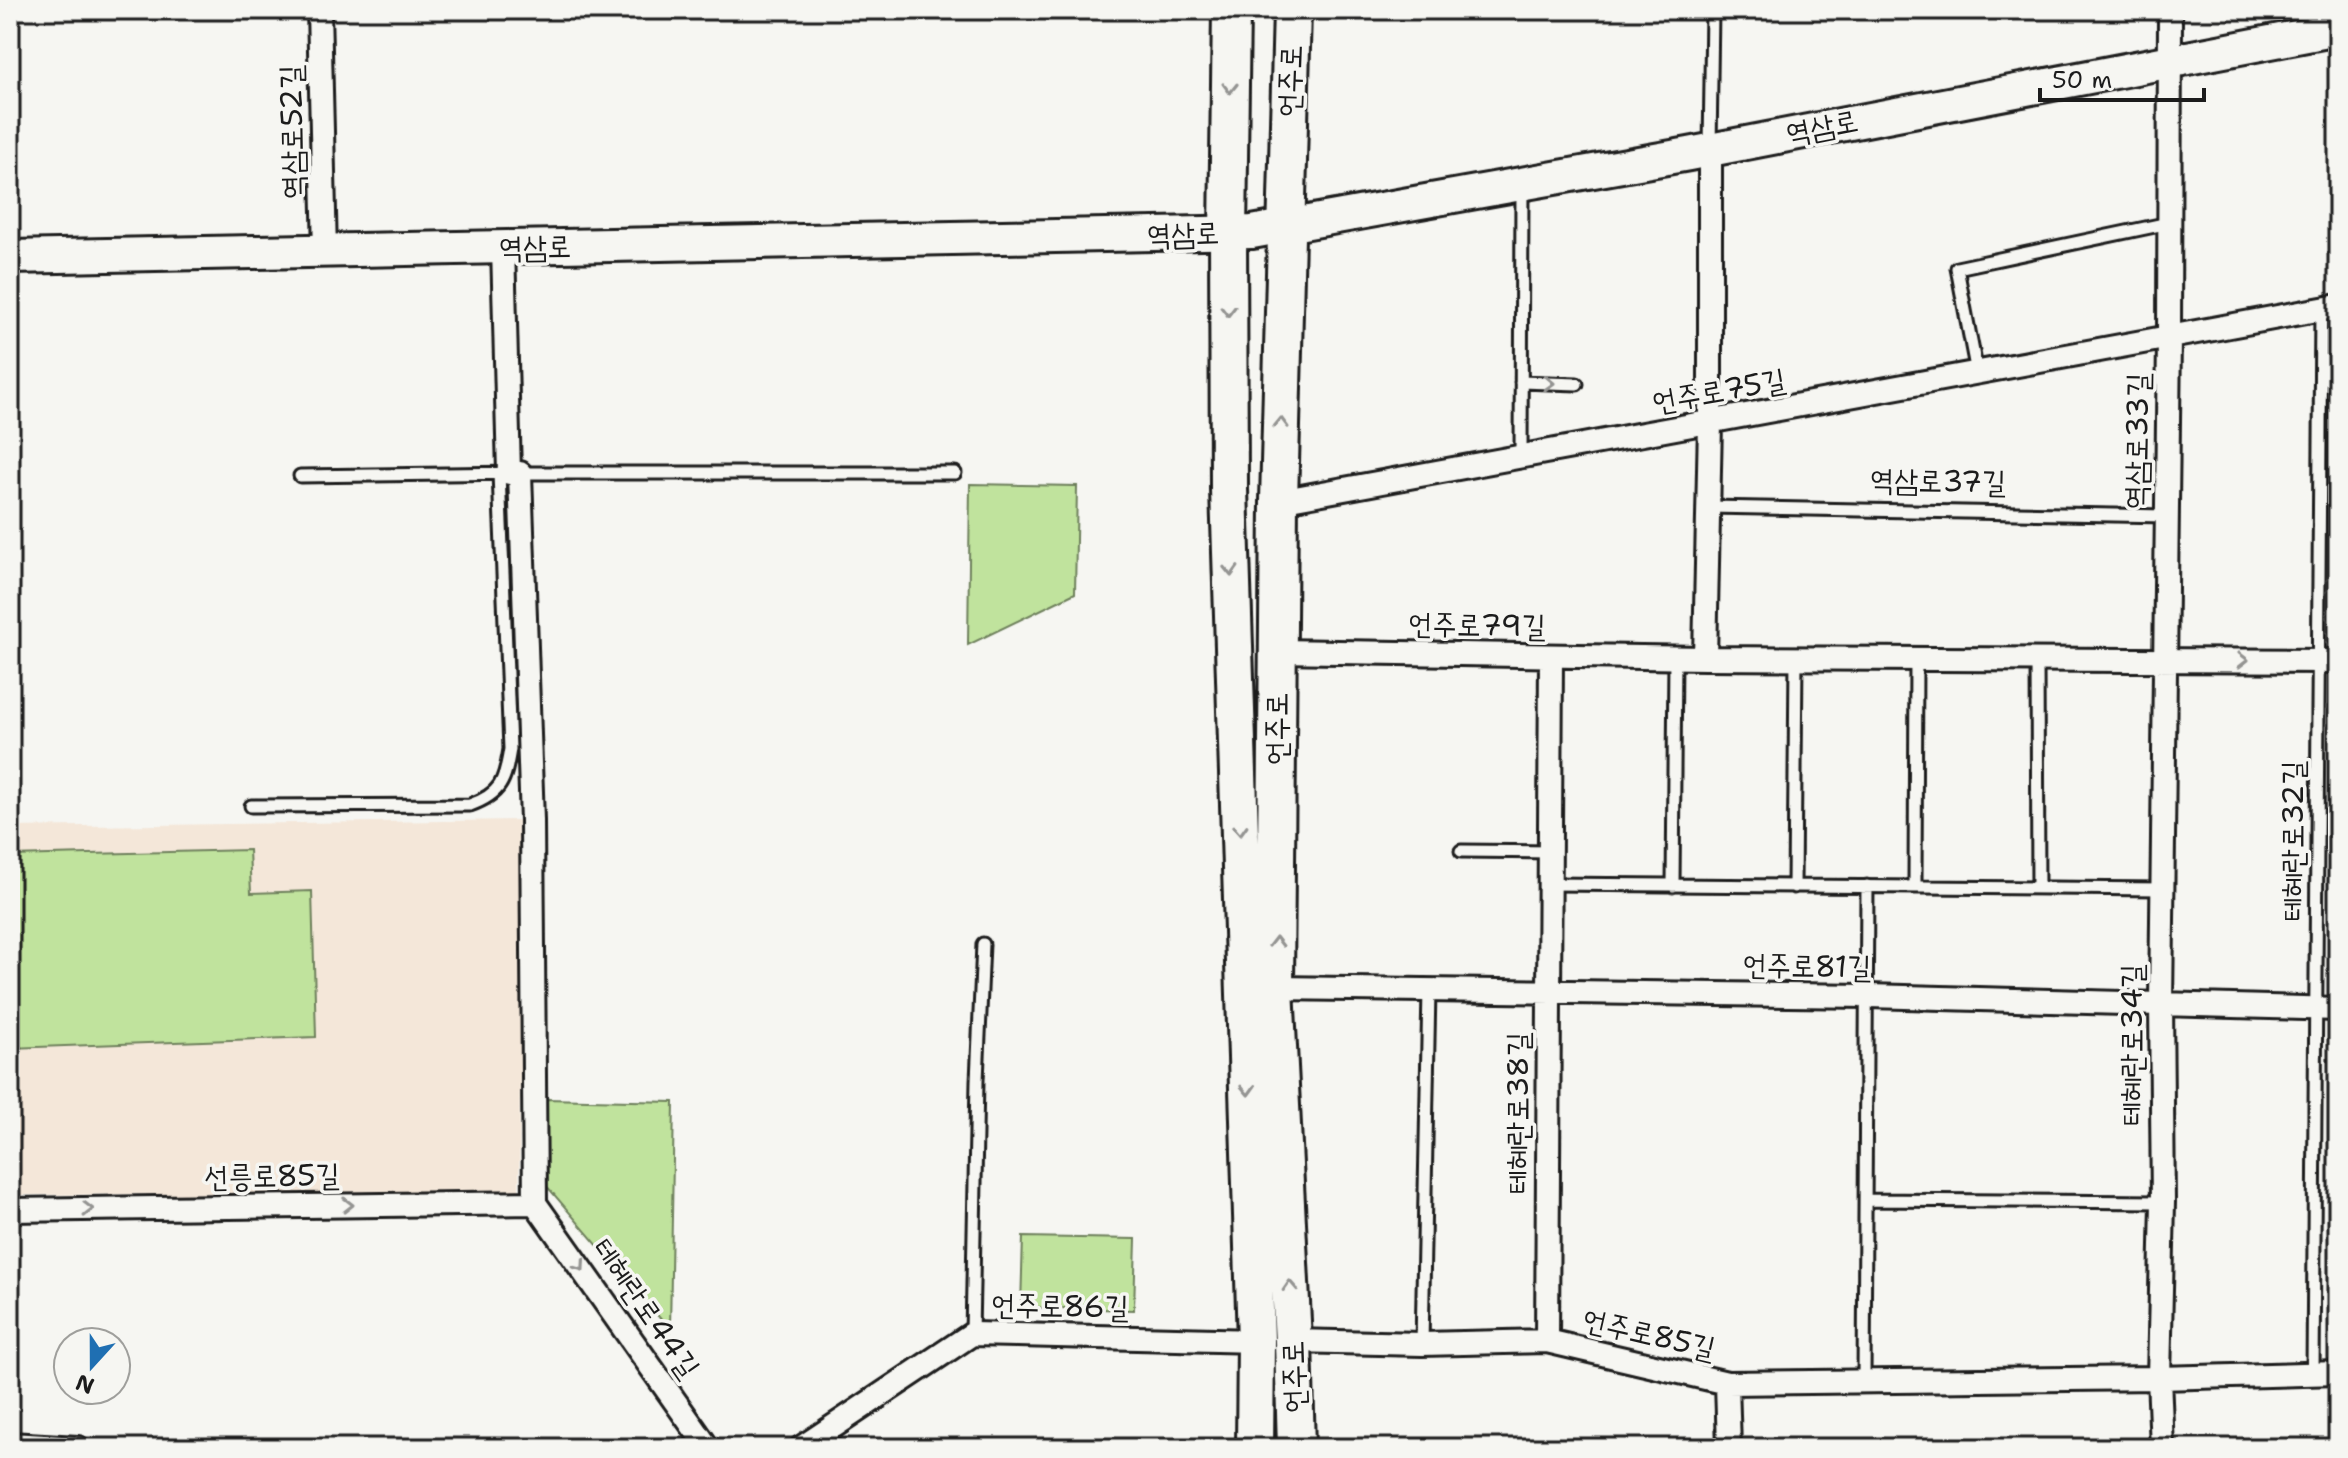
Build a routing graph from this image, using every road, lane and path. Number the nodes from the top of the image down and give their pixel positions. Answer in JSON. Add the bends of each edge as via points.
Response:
{"nodes":[{"id":1,"x":319,"y":10,"type":"edge"},
{"id":2,"x":1231,"y":10,"type":"edge"},
{"id":3,"x":1292,"y":10,"type":"edge"},
{"id":4,"x":1712,"y":10,"type":"edge"},
{"id":5,"x":2170,"y":10,"type":"edge"},
{"id":6,"x":2338,"y":29,"type":"edge"},
{"id":7,"x":2169,"y":61,"type":"junction"},
{"id":8,"x":1710,"y":148,"type":"junction"},
{"id":9,"x":1522,"y":184,"type":"junction"},
{"id":10,"x":2169,"y":223,"type":"junction"},
{"id":11,"x":1285,"y":227,"type":"junction"},
{"id":12,"x":1228,"y":233,"type":"junction"},
{"id":13,"x":503,"y":247,"type":"junction"},
{"id":14,"x":325,"y":252,"type":"junction"},
{"id":15,"x":10,"y":257,"type":"edge"},
{"id":16,"x":2329,"y":308,"type":"edge"},
{"id":17,"x":2169,"y":338,"type":"junction"},
{"id":18,"x":1977,"y":374,"type":"junction"},
{"id":19,"x":1521,"y":382,"type":"junction"},
{"id":20,"x":1577,"y":384,"type":"dead end"},
{"id":21,"x":1710,"y":423,"type":"junction"},
{"id":22,"x":1521,"y":457,"type":"junction"},
{"id":23,"x":509,"y":473,"type":"junction"},
{"id":24,"x":955,"y":473,"type":"dead end"},
{"id":25,"x":300,"y":476,"type":"dead end"},
{"id":26,"x":1279,"y":501,"type":"junction"},
{"id":27,"x":1709,"y":507,"type":"junction"},
{"id":28,"x":2166,"y":516,"type":"junction"},
{"id":29,"x":1278,"y":651,"type":"junction"},
{"id":30,"x":1551,"y":657,"type":"junction"},
{"id":31,"x":1675,"y":658,"type":"junction"},
{"id":32,"x":1705,"y":658,"type":"junction"},
{"id":33,"x":1796,"y":658,"type":"junction"},
{"id":34,"x":1916,"y":658,"type":"junction"},
{"id":35,"x":2037,"y":659,"type":"junction"},
{"id":36,"x":2165,"y":660,"type":"junction"},
{"id":37,"x":2328,"y":661,"type":"edge"},
{"id":38,"x":251,"y":806,"type":"dead end"},
{"id":39,"x":1461,"y":851,"type":"dead end"},
{"id":40,"x":1549,"y":852,"type":"junction"},
{"id":41,"x":1549,"y":884,"type":"junction"},
{"id":42,"x":1673,"y":886,"type":"junction"},
{"id":43,"x":1867,"y":886,"type":"junction"},
{"id":44,"x":1915,"y":886,"type":"junction"},
{"id":45,"x":1794,"y":887,"type":"junction"},
{"id":46,"x":2038,"y":888,"type":"junction"},
{"id":47,"x":2164,"y":889,"type":"junction"},
{"id":48,"x":983,"y":944,"type":"dead end"},
{"id":49,"x":1275,"y":988,"type":"junction"},
{"id":50,"x":1429,"y":990,"type":"junction"},
{"id":51,"x":1548,"y":992,"type":"junction"},
{"id":52,"x":1868,"y":996,"type":"junction"},
{"id":53,"x":2161,"y":1004,"type":"junction"},
{"id":54,"x":2327,"y":1009,"type":"edge"},
{"id":55,"x":1866,"y":1200,"type":"junction"},
{"id":56,"x":2163,"y":1202,"type":"junction"},
{"id":57,"x":535,"y":1203,"type":"junction"},
{"id":58,"x":10,"y":1210,"type":"edge"},
{"id":59,"x":972,"y":1334,"type":"junction"},
{"id":60,"x":1256,"y":1341,"type":"junction"},
{"id":61,"x":1293,"y":1341,"type":"junction"},
{"id":62,"x":1547,"y":1341,"type":"junction"},
{"id":63,"x":1422,"y":1344,"type":"junction"},
{"id":64,"x":2313,"y":1373,"type":"junction"},
{"id":65,"x":2338,"y":1373,"type":"edge"},
{"id":66,"x":2159,"y":1378,"type":"junction"},
{"id":67,"x":1864,"y":1381,"type":"junction"},
{"id":68,"x":1727,"y":1383,"type":"junction"},
{"id":69,"x":10,"y":1444,"type":"edge"},
{"id":70,"x":78,"y":1448,"type":"edge"},
{"id":71,"x":708,"y":1448,"type":"edge"},
{"id":72,"x":801,"y":1448,"type":"edge"},
{"id":73,"x":1255,"y":1448,"type":"edge"},
{"id":74,"x":1296,"y":1448,"type":"edge"},
{"id":75,"x":1729,"y":1448,"type":"edge"},
{"id":76,"x":2162,"y":1448,"type":"edge"}],
"edges":[{"from":1,"to":14,"type":"street","name":"역삼로52길"},
{"from":2,"to":12,"type":"main road","name":"언주로","one_way":true},
{"from":3,"to":11,"type":"main road","name":"언주로"},
{"from":4,"to":8,"type":"lane"},
{"from":5,"to":7,"type":"street","name":"역삼로33길"},
{"from":6,"to":7,"type":"main road","name":"역삼로"},
{"from":7,"to":8,"type":"main road","name":"역삼로"},
{"from":7,"to":10,"type":"street","name":"역삼로33길"},
{"from":8,"to":9,"type":"main road","name":"역삼로"},
{"from":8,"to":21,"type":"street"},
{"from":9,"to":11,"type":"main road","name":"역삼로"},
{"from":9,"to":19,"type":"lane"},
{"from":10,"to":17,"type":"street","name":"역삼로33길"},
{"from":10,"to":18,"type":"lane","via":[[1957,268]]},
{"from":11,"to":12,"type":"main road","name":"역삼로"},
{"from":26,"to":11,"type":"main road","name":"언주로","one_way":true},
{"from":12,"to":13,"type":"main road","name":"역삼로"},
{"from":12,"to":60,"type":"main road","name":"언주로","one_way":true,"via":[[1229,489]]},
{"from":13,"to":14,"type":"main road","name":"역삼로"},
{"from":13,"to":23,"type":"street"},
{"from":14,"to":15,"type":"main road","name":"역삼로"},
{"from":16,"to":17,"type":"street","name":"언주로75길"},
{"from":16,"to":37,"type":"lane","name":"테헤란로32길"},
{"from":17,"to":18,"type":"street","name":"언주로75길"},
{"from":17,"to":28,"type":"street","name":"역삼로33길"},
{"from":18,"to":21,"type":"street","name":"언주로75길"},
{"from":19,"to":20,"type":"lane","one_way":true},
{"from":19,"to":22,"type":"lane"},
{"from":21,"to":22,"type":"street","name":"언주로75길"},
{"from":21,"to":27,"type":"street"},
{"from":22,"to":26,"type":"street","name":"언주로75길"},
{"from":23,"to":24,"type":"lane"},
{"from":23,"to":25,"type":"lane"},
{"from":23,"to":38,"type":"lane","via":[[510,749],[501,786],[470,805]]},
{"from":23,"to":57,"type":"street","via":[[532,821]]},
{"from":26,"to":29,"type":"main road","name":"언주로"},
{"from":27,"to":28,"type":"lane","name":"역삼로37길"},
{"from":27,"to":32,"type":"street"},
{"from":28,"to":36,"type":"street","name":"역삼로33길"},
{"from":29,"to":30,"type":"street","name":"언주로79길"},
{"from":49,"to":29,"type":"main road","name":"언주로","one_way":true},
{"from":30,"to":31,"type":"street","name":"언주로79길"},
{"from":30,"to":40,"type":"street","name":"테헤란로38길"},
{"from":31,"to":32,"type":"street","name":"언주로79길"},
{"from":31,"to":42,"type":"lane"},
{"from":32,"to":33,"type":"street","name":"언주로79길"},
{"from":33,"to":34,"type":"street","name":"언주로79길"},
{"from":33,"to":45,"type":"lane"},
{"from":34,"to":35,"type":"street","name":"언주로79길"},
{"from":34,"to":44,"type":"lane"},
{"from":35,"to":36,"type":"street","name":"언주로79길"},
{"from":35,"to":46,"type":"lane"},
{"from":36,"to":37,"type":"street","name":"언주로79길","one_way":true},
{"from":36,"to":47,"type":"street","name":"테헤란로34길"},
{"from":37,"to":54,"type":"lane","name":"테헤란로32길"},
{"from":39,"to":40,"type":"lane"},
{"from":40,"to":41,"type":"street","name":"테헤란로38길"},
{"from":41,"to":42,"type":"lane"},
{"from":41,"to":51,"type":"street","name":"테헤란로38길"},
{"from":42,"to":45,"type":"lane"},
{"from":43,"to":44,"type":"lane"},
{"from":43,"to":45,"type":"lane"},
{"from":43,"to":52,"type":"lane"},
{"from":44,"to":46,"type":"lane"},
{"from":46,"to":47,"type":"lane"},
{"from":47,"to":53,"type":"street","name":"테헤란로34길"},
{"from":48,"to":59,"type":"lane"},
{"from":49,"to":50,"type":"street","name":"언주로81길"},
{"from":61,"to":49,"type":"main road","name":"언주로","one_way":true},
{"from":50,"to":51,"type":"street","name":"언주로81길"},
{"from":50,"to":63,"type":"lane"},
{"from":51,"to":52,"type":"street","name":"언주로81길"},
{"from":51,"to":62,"type":"street","name":"테헤란로38길"},
{"from":52,"to":53,"type":"street","name":"언주로81길"},
{"from":52,"to":55,"type":"lane"},
{"from":53,"to":54,"type":"street","name":"언주로81길"},
{"from":53,"to":56,"type":"street","name":"테헤란로34길"},
{"from":54,"to":64,"type":"lane","name":"테헤란로32길"},
{"from":55,"to":56,"type":"lane"},
{"from":55,"to":67,"type":"lane"},
{"from":56,"to":66,"type":"street","name":"테헤란로34길"},
{"from":58,"to":57,"type":"street","name":"선릉로85길","one_way":true},
{"from":57,"to":71,"type":"street","name":"테헤란로44길","one_way":true},
{"from":59,"to":60,"type":"street","name":"언주로86길"},
{"from":59,"to":72,"type":"street","name":"언주로86길"},
{"from":60,"to":73,"type":"main road","name":"언주로"},
{"from":61,"to":63,"type":"street","name":"언주로85길"},
{"from":61,"to":74,"type":"main road","name":"언주로"},
{"from":62,"to":63,"type":"street","name":"언주로85길"},
{"from":62,"to":68,"type":"street","name":"언주로85길"},
{"from":64,"to":65,"type":"street","name":"언주로85길"},
{"from":64,"to":66,"type":"street","name":"언주로85길"},
{"from":66,"to":67,"type":"street","name":"언주로85길"},
{"from":66,"to":76,"type":"street","name":"테헤란로34길"},
{"from":67,"to":68,"type":"street","name":"언주로85길"},
{"from":68,"to":75,"type":"street"},
{"from":69,"to":70,"type":"street"}]}
